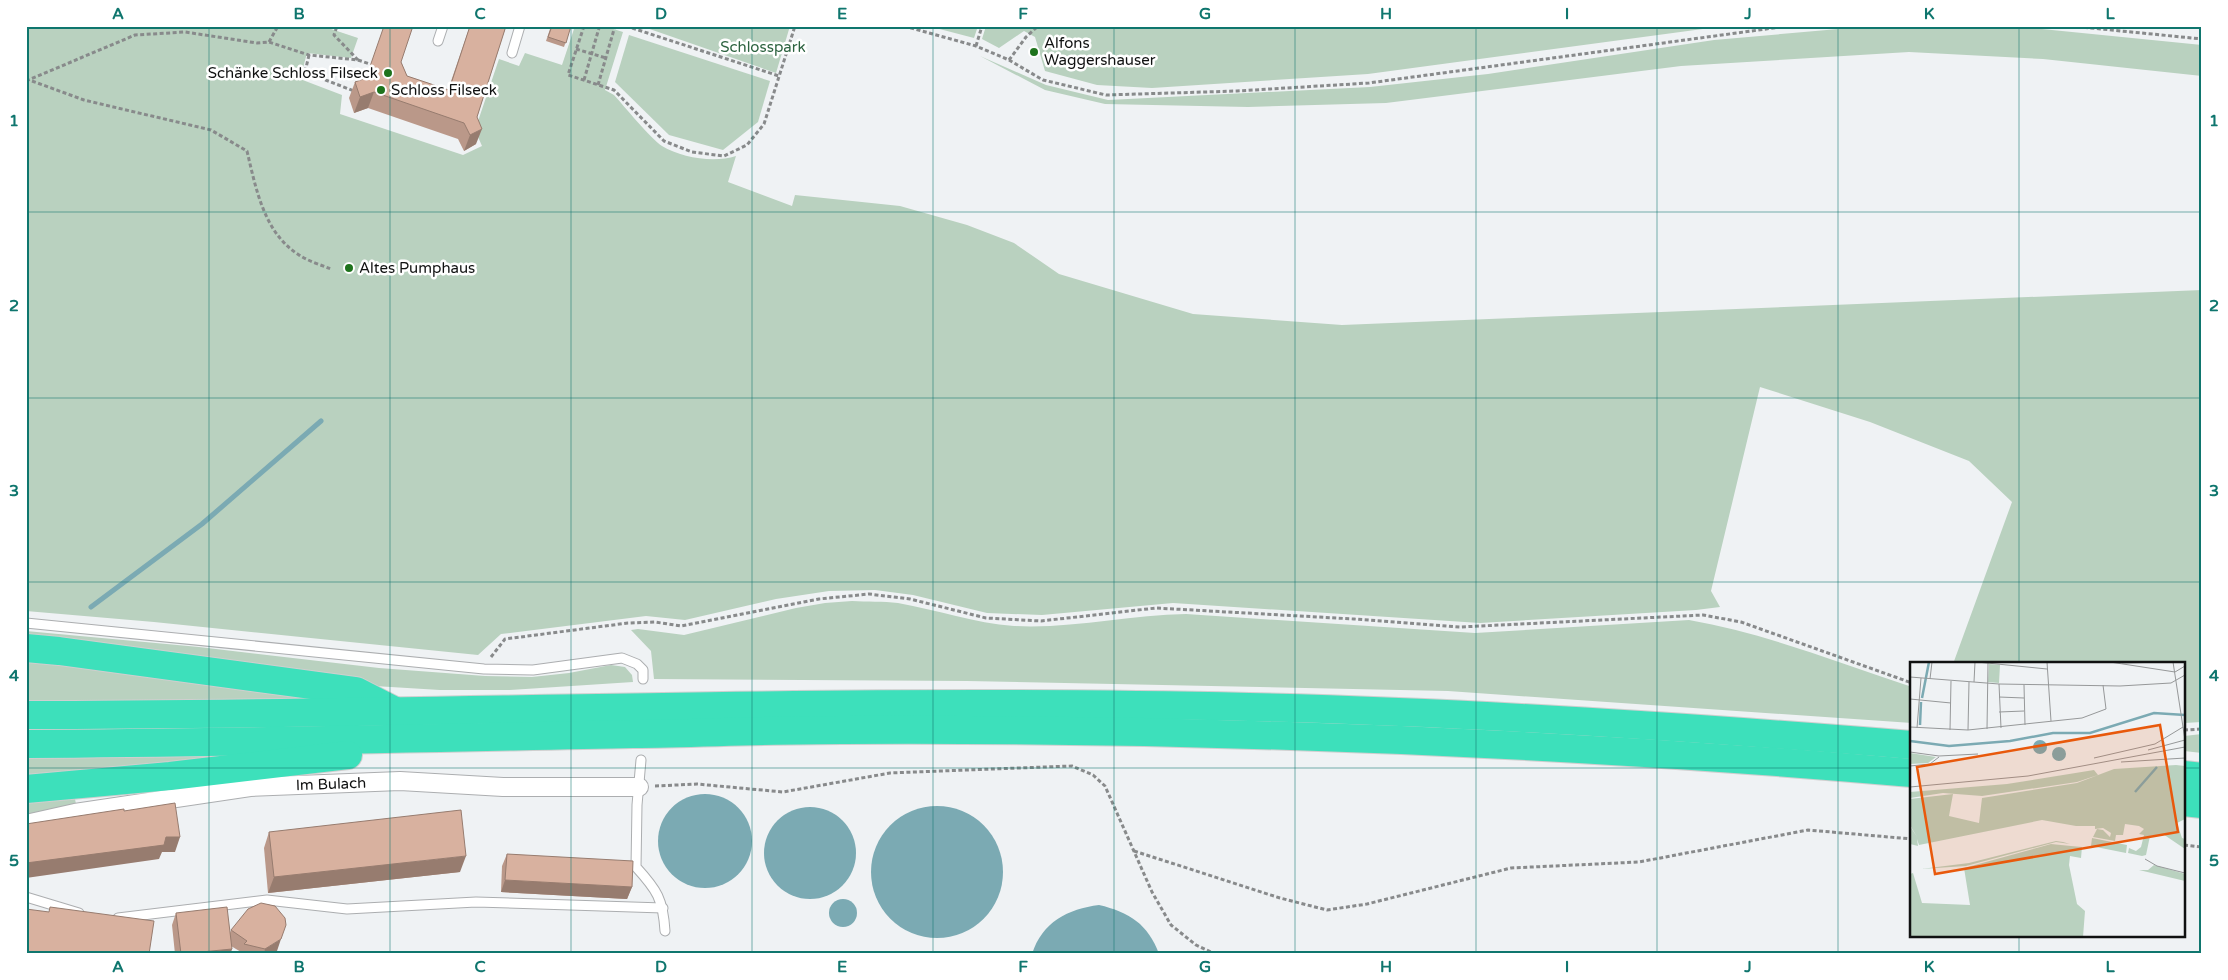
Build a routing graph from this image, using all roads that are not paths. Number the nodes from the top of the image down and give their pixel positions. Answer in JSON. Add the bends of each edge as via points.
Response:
{"nodes":[{"id":1,"x":443,"y":26,"type":"edge"},
{"id":2,"x":520,"y":26,"type":"edge"},
{"id":3,"x":438,"y":41,"type":"dead end"},
{"id":4,"x":512,"y":53,"type":"dead end"},
{"id":5,"x":26,"y":623,"type":"edge"},
{"id":6,"x":26,"y":648,"type":"edge"},
{"id":7,"x":643,"y":679,"type":"dead end"},
{"id":8,"x":397,"y":712,"type":"junction"},
{"id":9,"x":26,"y":715,"type":"edge"},
{"id":10,"x":399,"y":738,"type":"junction"},
{"id":11,"x":26,"y":744,"type":"edge"},
{"id":12,"x":1910,"y":745,"type":"edge"},
{"id":13,"x":641,"y":760,"type":"dead end"},
{"id":14,"x":1910,"y":773,"type":"edge"},
{"id":15,"x":2186,"y":775,"type":"edge"},
{"id":16,"x":2202,"y":777,"type":"edge"},
{"id":17,"x":639,"y":787,"type":"junction"},
{"id":18,"x":26,"y":788,"type":"edge"},
{"id":19,"x":2186,"y":802,"type":"edge"},
{"id":20,"x":2202,"y":804,"type":"edge"},
{"id":21,"x":26,"y":824,"type":"edge"},
{"id":22,"x":26,"y":897,"type":"edge"},
{"id":23,"x":663,"y":908,"type":"junction"},
{"id":24,"x":90,"y":917,"type":"edge"},
{"id":25,"x":108,"y":919,"type":"edge"},
{"id":26,"x":665,"y":931,"type":"dead end"}],
"edges":[{"from":1,"to":3,"type":"lane"},
{"from":2,"to":4,"type":"lane"},
{"from":5,"to":7,"type":"lane","via":[[484,669],[533,670],[622,658],[637,664],[643,670]]},
{"from":6,"to":8,"type":"highway","via":[[356,691]]},
{"from":8,"to":9,"type":"highway"},
{"from":8,"to":12,"type":"highway","via":[[925,704],[1249,707],[1526,717]]},
{"from":10,"to":11,"type":"highway"},
{"from":10,"to":14,"type":"highway","via":[[836,730],[1242,734],[1632,751]]},
{"from":10,"to":18,"type":"highway","via":[[351,754],[170,776]]},
{"from":13,"to":17,"type":"lane"},
{"from":15,"to":16,"type":"highway"},
{"from":17,"to":21,"type":"street","name":"Im Bulach","via":[[503,787],[400,781],[250,787],[75,813]]},
{"from":17,"to":23,"type":"lane","via":[[636,867],[656,890]]},
{"from":19,"to":20,"type":"highway"},
{"from":22,"to":24,"type":"lane"},
{"from":23,"to":25,"type":"lane","via":[[476,902],[347,909],[267,900]]},
{"from":23,"to":26,"type":"lane"}]}
